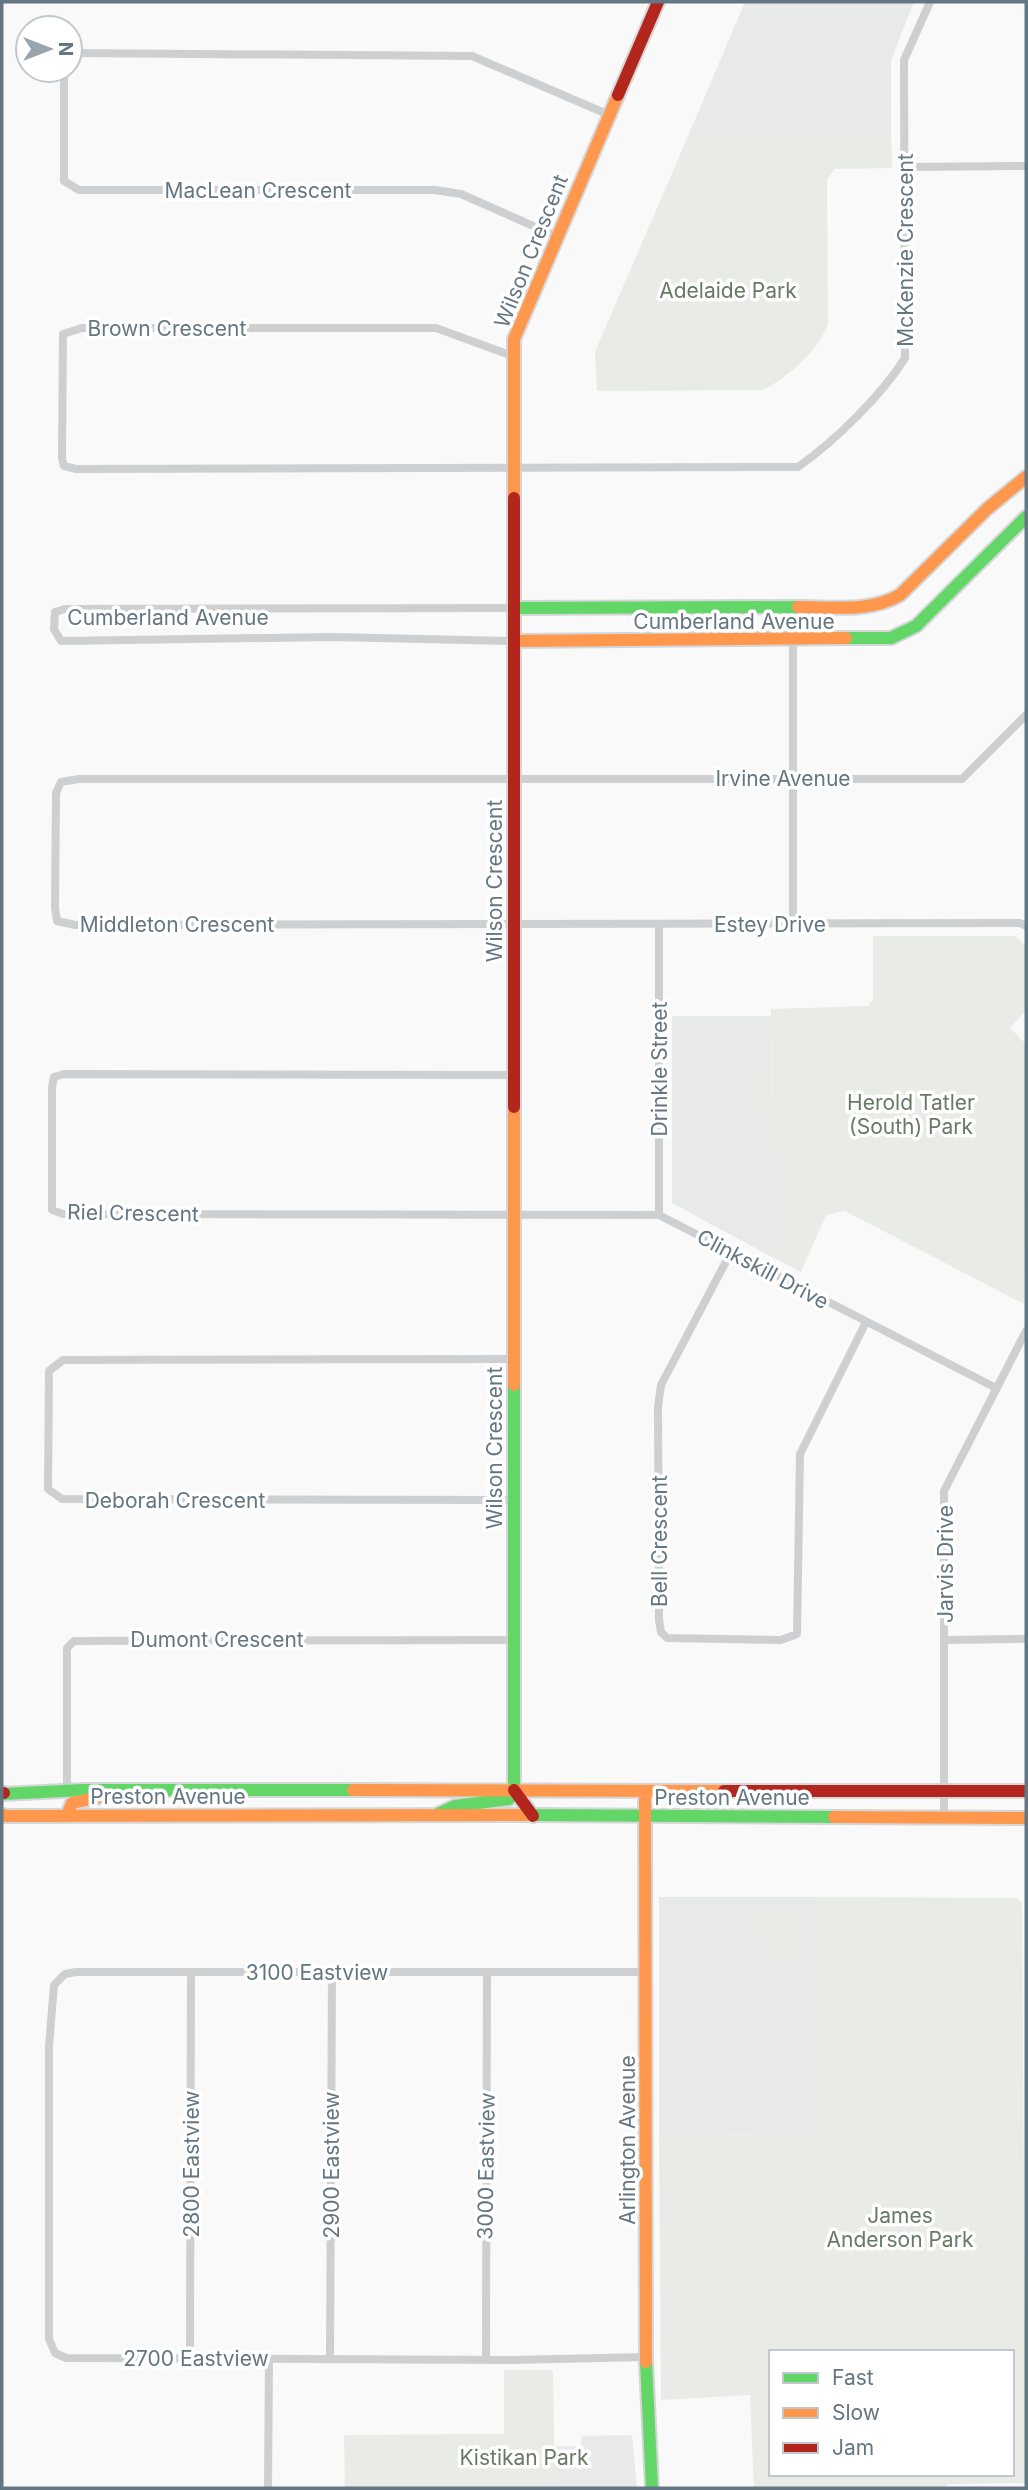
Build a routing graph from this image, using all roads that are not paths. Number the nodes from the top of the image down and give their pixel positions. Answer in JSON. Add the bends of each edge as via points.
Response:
{"nodes":[{"id":1,"x":658,"y":2,"type":"edge"},
{"id":2,"x":930,"y":2,"type":"edge"},
{"id":3,"x":84,"y":53,"type":"edge"},
{"id":4,"x":64,"y":84,"type":"edge"},
{"id":5,"x":607,"y":114,"type":"junction"},
{"id":6,"x":1026,"y":166,"type":"edge"},
{"id":7,"x":905,"y":167,"type":"junction"},
{"id":8,"x":556,"y":236,"type":"junction"},
{"id":9,"x":513,"y":356,"type":"junction"},
{"id":10,"x":513,"y":469,"type":"junction"},
{"id":11,"x":1026,"y":477,"type":"edge"},
{"id":12,"x":1026,"y":517,"type":"edge"},
{"id":13,"x":793,"y":606,"type":"junction"},
{"id":14,"x":514,"y":608,"type":"junction"},
{"id":15,"x":513,"y":641,"type":"junction"},
{"id":16,"x":794,"y":641,"type":"junction"},
{"id":17,"x":1026,"y":715,"type":"edge"},
{"id":18,"x":513,"y":778,"type":"junction"},
{"id":19,"x":794,"y":779,"type":"junction"},
{"id":20,"x":1024,"y":922,"type":"edge"},
{"id":21,"x":793,"y":923,"type":"junction"},
{"id":22,"x":513,"y":924,"type":"junction"},
{"id":23,"x":659,"y":924,"type":"junction"},
{"id":24,"x":513,"y":1075,"type":"junction"},
{"id":25,"x":514,"y":1215,"type":"junction"},
{"id":26,"x":659,"y":1215,"type":"junction"},
{"id":27,"x":730,"y":1252,"type":"junction"},
{"id":28,"x":866,"y":1322,"type":"junction"},
{"id":29,"x":1026,"y":1331,"type":"edge"},
{"id":30,"x":513,"y":1359,"type":"junction"},
{"id":31,"x":996,"y":1388,"type":"junction"},
{"id":32,"x":513,"y":1500,"type":"junction"},
{"id":33,"x":1026,"y":1639,"type":"edge"},
{"id":34,"x":514,"y":1640,"type":"junction"},
{"id":35,"x":945,"y":1640,"type":"junction"},
{"id":36,"x":514,"y":1790,"type":"junction"},
{"id":37,"x":67,"y":1791,"type":"junction"},
{"id":38,"x":121,"y":1791,"type":"junction"},
{"id":39,"x":645,"y":1791,"type":"junction"},
{"id":40,"x":944,"y":1791,"type":"junction"},
{"id":41,"x":1026,"y":1791,"type":"edge"},
{"id":42,"x":3,"y":1793,"type":"edge"},
{"id":43,"x":438,"y":1814,"type":"junction"},
{"id":44,"x":67,"y":1815,"type":"junction"},
{"id":45,"x":645,"y":1815,"type":"junction"},
{"id":46,"x":2,"y":1816,"type":"edge"},
{"id":47,"x":534,"y":1816,"type":"junction"},
{"id":48,"x":944,"y":1817,"type":"junction"},
{"id":49,"x":1026,"y":1818,"type":"edge"},
{"id":50,"x":191,"y":1972,"type":"junction"},
{"id":51,"x":331,"y":1972,"type":"junction"},
{"id":52,"x":487,"y":1972,"type":"junction"},
{"id":53,"x":647,"y":1972,"type":"junction"},
{"id":54,"x":48,"y":2046,"type":"joint"},
{"id":55,"x":190,"y":2357,"type":"junction"},
{"id":56,"x":646,"y":2357,"type":"junction"},
{"id":57,"x":269,"y":2358,"type":"junction"},
{"id":58,"x":330,"y":2358,"type":"junction"},
{"id":59,"x":486,"y":2360,"type":"junction"},
{"id":60,"x":268,"y":2488,"type":"edge"},
{"id":61,"x":652,"y":2488,"type":"edge"}],
"edges":[{"from":1,"to":5,"type":"street","name":"Wilson Crescent"},
{"from":2,"to":7,"type":"street","name":"McKenzie Crescent","via":[[905,60]]},
{"from":3,"to":5,"type":"street","via":[[472,56]]},
{"from":4,"to":8,"type":"street","name":"MacLean Crescent","via":[[64,181],[79,190],[435,190],[461,194]]},
{"from":5,"to":8,"type":"street","name":"Wilson Crescent"},
{"from":6,"to":7,"type":"street"},
{"from":7,"to":10,"type":"street","name":"McKenzie Crescent","via":[[905,358],[894,376],[817,454],[798,467]]},
{"from":8,"to":9,"type":"street","name":"Wilson Crescent","via":[[515,332]]},
{"from":9,"to":10,"type":"street","name":"Wilson Crescent"},
{"from":9,"to":10,"type":"street","name":"Brown Crescent","via":[[436,328],[82,328],[63,334],[61,352],[64,466]]},
{"from":10,"to":14,"type":"street","name":"Wilson Crescent"},
{"from":11,"to":13,"type":"street","name":"Cumberland Avenue","via":[[886,603]]},
{"from":12,"to":16,"type":"street","name":"Cumberland Avenue","via":[[916,626],[891,638]]},
{"from":13,"to":14,"type":"street","name":"Cumberland Avenue"},
{"from":13,"to":16,"type":"street"},
{"from":14,"to":15,"type":"street","name":"Wilson Crescent"},
{"from":14,"to":15,"type":"street","name":"Cumberland Avenue","via":[[65,609],[55,612],[54,629],[61,641],[332,637]]},
{"from":15,"to":16,"type":"street","name":"Cumberland Avenue"},
{"from":15,"to":18,"type":"street","name":"Wilson Crescent"},
{"from":16,"to":19,"type":"street"},
{"from":17,"to":19,"type":"street","name":"Irvine Avenue","via":[[962,779]]},
{"from":18,"to":19,"type":"street","name":"Irvine Avenue"},
{"from":18,"to":22,"type":"street","name":"Wilson Crescent"},
{"from":18,"to":22,"type":"street","name":"Middleton Crescent","via":[[79,779],[61,782],[55,793],[57,921],[75,925]]},
{"from":19,"to":21,"type":"street"},
{"from":20,"to":21,"type":"street","name":"Estey Drive"},
{"from":21,"to":23,"type":"street","name":"Estey Drive"},
{"from":22,"to":23,"type":"street","name":"Estey Drive"},
{"from":22,"to":24,"type":"street","name":"Wilson Crescent"},
{"from":23,"to":26,"type":"street","name":"Drinkle Street"},
{"from":24,"to":25,"type":"street","name":"Wilson Crescent"},
{"from":24,"to":25,"type":"street","name":"Riel Crescent","via":[[64,1074],[54,1077],[52,1087],[52,1210],[63,1214]]},
{"from":25,"to":26,"type":"street","name":"Clinkskill Drive"},
{"from":25,"to":30,"type":"street","name":"Wilson Crescent"},
{"from":26,"to":27,"type":"street","name":"Clinkskill Drive"},
{"from":27,"to":28,"type":"street","name":"Clinkskill Drive"},
{"from":27,"to":28,"type":"street","name":"Bell Crescent","via":[[661,1385],[659,1620],[667,1638],[787,1639],[797,1633],[800,1454]]},
{"from":28,"to":31,"type":"street","name":"Clinkskill Drive"},
{"from":29,"to":31,"type":"street","name":"Jarvis Drive"},
{"from":30,"to":32,"type":"street","name":"Wilson Crescent"},
{"from":30,"to":32,"type":"street","name":"Deborah Crescent","via":[[63,1360],[49,1371],[48,1489],[62,1499]]},
{"from":31,"to":35,"type":"street","name":"Jarvis Drive","via":[[944,1491]]},
{"from":32,"to":34,"type":"street","name":"Wilson Crescent"},
{"from":33,"to":35,"type":"street"},
{"from":34,"to":36,"type":"street","name":"Wilson Crescent"},
{"from":34,"to":37,"type":"street","name":"Dumont Crescent","via":[[74,1641],[67,1647]]},
{"from":35,"to":40,"type":"street","name":"Jarvis Drive"},
{"from":36,"to":38,"type":"street","name":"Preston Avenue"},
{"from":36,"to":39,"type":"street","name":"Preston Avenue"},
{"from":36,"to":43,"type":"street","name":"Preston Avenue","via":[[509,1799],[455,1806]]},
{"from":36,"to":47,"type":"street"},
{"from":37,"to":38,"type":"street","name":"Preston Avenue"},
{"from":37,"to":42,"type":"street","name":"Preston Avenue"},
{"from":38,"to":44,"type":"street","name":"Preston Avenue","via":[[72,1802]]},
{"from":39,"to":40,"type":"street","name":"Preston Avenue"},
{"from":39,"to":45,"type":"street","name":"Arlington Avenue"},
{"from":40,"to":41,"type":"street","name":"Preston Avenue"},
{"from":40,"to":48,"type":"street","name":"Jarvis Drive"},
{"from":43,"to":44,"type":"street","name":"Preston Avenue"},
{"from":43,"to":47,"type":"street","name":"Preston Avenue"},
{"from":44,"to":46,"type":"street","name":"Preston Avenue"},
{"from":45,"to":47,"type":"street","name":"Preston Avenue"},
{"from":45,"to":48,"type":"street","name":"Preston Avenue"},
{"from":45,"to":53,"type":"street","name":"Arlington Avenue"},
{"from":48,"to":49,"type":"street","name":"Preston Avenue"},
{"from":50,"to":51,"type":"street","name":"3100 Eastview"},
{"from":50,"to":54,"type":"street","name":"3100 Eastview","via":[[65,1974],[54,1984]]},
{"from":50,"to":55,"type":"street","name":"2800 Eastview"},
{"from":51,"to":52,"type":"street","name":"3100 Eastview"},
{"from":51,"to":58,"type":"street","name":"2900 Eastview"},
{"from":52,"to":53,"type":"street","name":"3100 Eastview"},
{"from":52,"to":59,"type":"street","name":"3000 Eastview"},
{"from":53,"to":56,"type":"street","name":"Arlington Avenue"},
{"from":54,"to":55,"type":"street","name":"2700 Eastview","via":[[49,2339],[55,2353],[66,2358]]},
{"from":55,"to":57,"type":"street","name":"2700 Eastview"},
{"from":56,"to":59,"type":"street","name":"2700 Eastview"},
{"from":56,"to":61,"type":"street","name":"Arlington Avenue"},
{"from":57,"to":58,"type":"street","name":"2700 Eastview"},
{"from":57,"to":60,"type":"street"},
{"from":58,"to":59,"type":"street","name":"2700 Eastview"}]}
